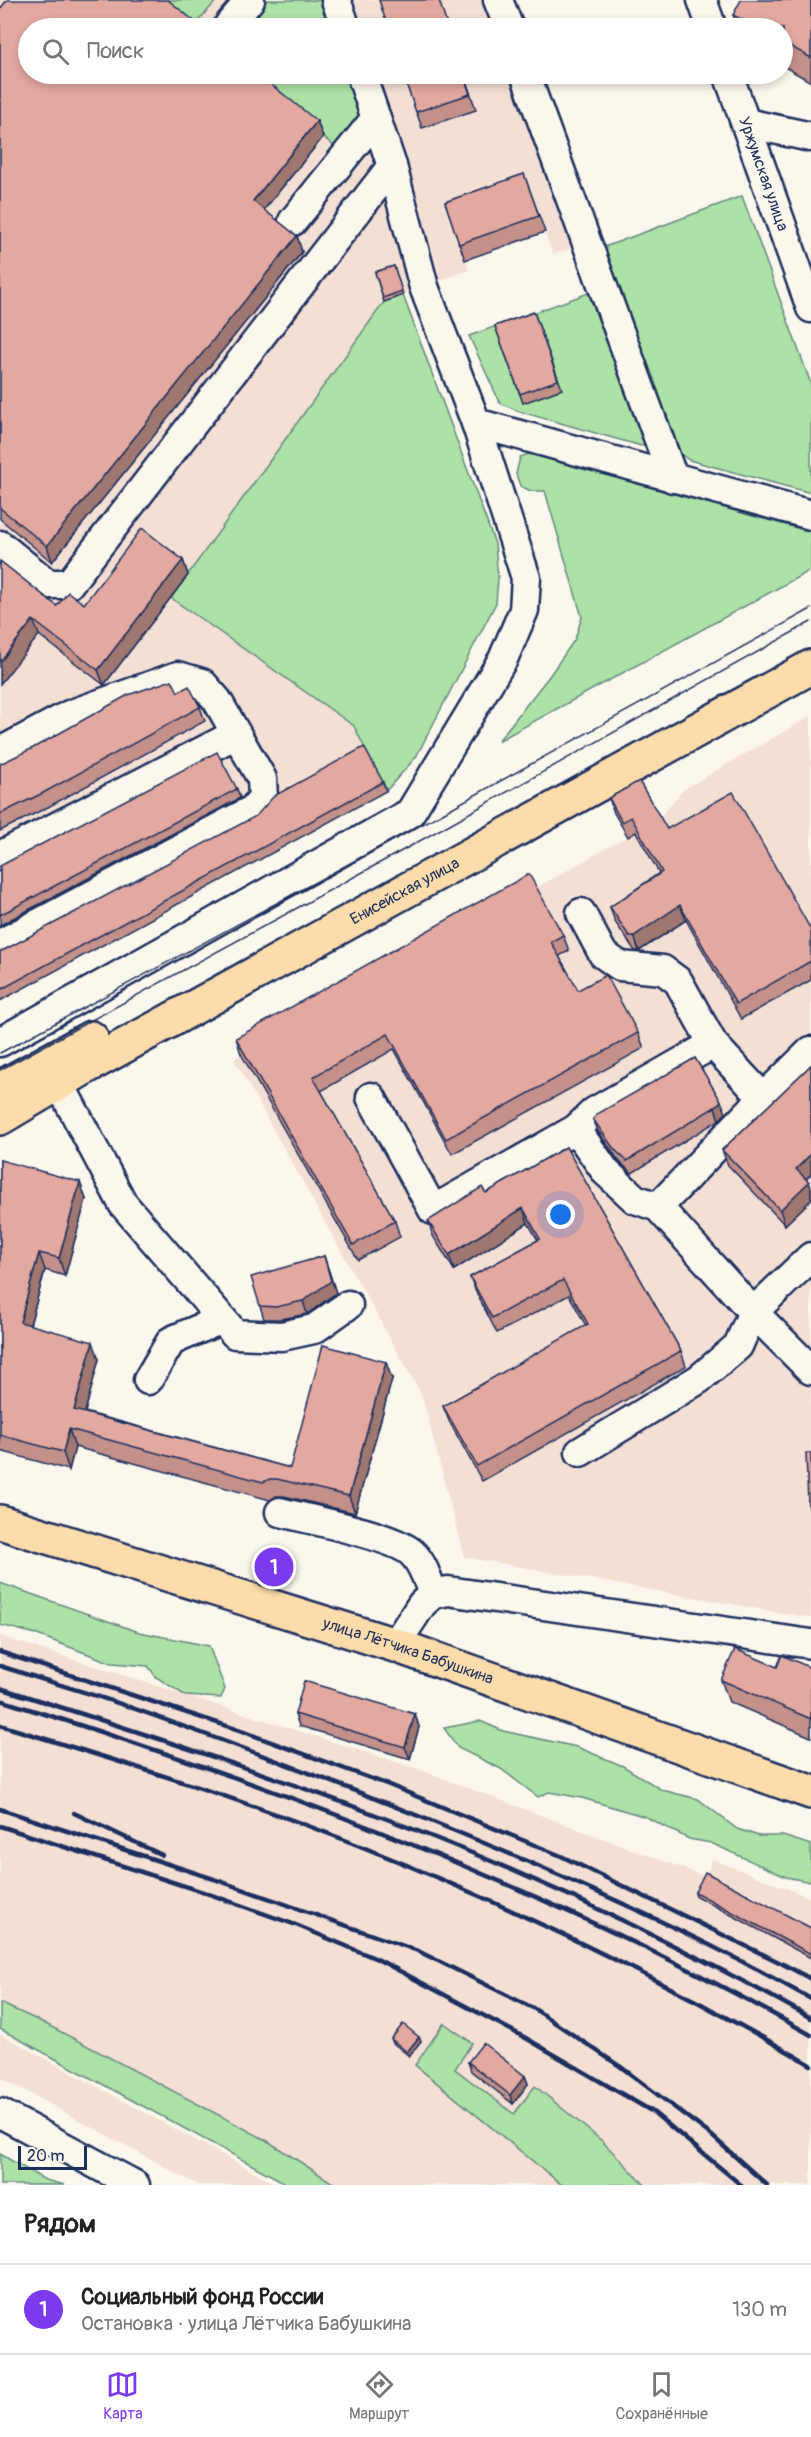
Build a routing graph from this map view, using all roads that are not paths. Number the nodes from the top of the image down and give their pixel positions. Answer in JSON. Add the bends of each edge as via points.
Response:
{"nodes":[{"id":1,"x":250,"y":0,"type":"edge"},
{"id":2,"x":336,"y":0,"type":"edge"},
{"id":3,"x":498,"y":0,"type":"edge"},
{"id":4,"x":702,"y":0,"type":"edge"},
{"id":5,"x":235,"y":18,"type":"edge"},
{"id":6,"x":342,"y":18,"type":"edge"},
{"id":7,"x":505,"y":18,"type":"edge"},
{"id":8,"x":708,"y":18,"type":"edge"},
{"id":9,"x":364,"y":84,"type":"edge"},
{"id":10,"x":529,"y":84,"type":"edge"},
{"id":11,"x":732,"y":84,"type":"edge"},
{"id":12,"x":376,"y":118,"type":"junction"},
{"id":13,"x":755,"y":125,"type":"dead end"},
{"id":14,"x":811,"y":137,"type":"edge"},
{"id":15,"x":392,"y":166,"type":"junction"},
{"id":16,"x":293,"y":221,"type":"dead end"},
{"id":17,"x":810,"y":300,"type":"edge"},
{"id":18,"x":476,"y":423,"type":"junction"},
{"id":19,"x":673,"y":478,"type":"junction"},
{"id":20,"x":811,"y":515,"type":"edge"},
{"id":21,"x":0,"y":545,"type":"edge"},
{"id":22,"x":811,"y":644,"type":"edge"},
{"id":23,"x":811,"y":667,"type":"edge"},
{"id":24,"x":236,"y":734,"type":"junction"},
{"id":25,"x":0,"y":752,"type":"edge"},
{"id":26,"x":0,"y":856,"type":"edge"},
{"id":27,"x":581,"y":913,"type":"dead end"},
{"id":28,"x":0,"y":944,"type":"edge"},
{"id":29,"x":0,"y":1042,"type":"edge"},
{"id":30,"x":713,"y":1044,"type":"junction"},
{"id":31,"x":811,"y":1051,"type":"edge"},
{"id":32,"x":59,"y":1083,"type":"junction"},
{"id":33,"x":0,"y":1088,"type":"edge"},
{"id":34,"x":371,"y":1097,"type":"dead end"},
{"id":35,"x":764,"y":1098,"type":"junction"},
{"id":36,"x":0,"y":1118,"type":"edge"},
{"id":37,"x":576,"y":1129,"type":"junction"},
{"id":38,"x":658,"y":1207,"type":"junction"},
{"id":39,"x":811,"y":1257,"type":"edge"},
{"id":40,"x":348,"y":1305,"type":"dead end"},
{"id":41,"x":753,"y":1312,"type":"junction"},
{"id":42,"x":222,"y":1319,"type":"junction"},
{"id":43,"x":811,"y":1370,"type":"edge"},
{"id":44,"x":148,"y":1380,"type":"dead end"},
{"id":45,"x":580,"y":1452,"type":"dead end"},
{"id":46,"x":280,"y":1512,"type":"dead end"},
{"id":47,"x":0,"y":1522,"type":"edge"},
{"id":48,"x":433,"y":1594,"type":"junction"},
{"id":49,"x":811,"y":1644,"type":"edge"},
{"id":50,"x":395,"y":1645,"type":"junction"},
{"id":51,"x":811,"y":1792,"type":"edge"},
{"id":52,"x":0,"y":2113,"type":"edge"},
{"id":53,"x":135,"y":2185,"type":"edge"}],
"edges":[{"from":1,"to":5,"type":"street"},
{"from":2,"to":6,"type":"street"},
{"from":3,"to":7,"type":"street"},
{"from":4,"to":8,"type":"street"},
{"from":9,"to":12,"type":"street"},
{"from":10,"to":19,"type":"street"},
{"from":11,"to":17,"type":"street","name":"Уржумская улица"},
{"from":12,"to":15,"type":"street"},
{"from":12,"to":16,"type":"street"},
{"from":13,"to":14,"type":"street"},
{"from":15,"to":18,"type":"street","via":[[424,287]]},
{"from":15,"to":21,"type":"street","via":[[69,584],[48,584]]},
{"from":18,"to":19,"type":"street"},
{"from":18,"to":29,"type":"street","via":[[526,578],[524,610],[503,659],[410,813]]},
{"from":19,"to":20,"type":"street"},
{"from":22,"to":33,"type":"main road","name":"Енисейская улица"},
{"from":23,"to":32,"type":"main road","name":"Енисейская улица"},
{"from":24,"to":25,"type":"street","via":[[202,682],[178,676],[69,715]]},
{"from":24,"to":26,"type":"street"},
{"from":24,"to":28,"type":"street","via":[[262,779],[262,798],[252,810]]},
{"from":27,"to":30,"type":"street","via":[[603,954],[620,966],[663,970],[678,981]]},
{"from":30,"to":35,"type":"street"},
{"from":30,"to":37,"type":"street","via":[[594,1112]]},
{"from":31,"to":35,"type":"street"},
{"from":32,"to":36,"type":"main road","name":"Енисейская улица"},
{"from":32,"to":42,"type":"street","via":[[123,1204]]},
{"from":34,"to":37,"type":"street","via":[[433,1210]]},
{"from":35,"to":38,"type":"street"},
{"from":37,"to":38,"type":"street","via":[[613,1179],[634,1199]]},
{"from":38,"to":41,"type":"street"},
{"from":39,"to":41,"type":"street"},
{"from":40,"to":42,"type":"street","via":[[314,1329],[282,1336],[235,1334]]},
{"from":41,"to":43,"type":"street"},
{"from":41,"to":45,"type":"street","via":[[738,1346],[699,1379]]},
{"from":42,"to":44,"type":"street","via":[[171,1341]]},
{"from":46,"to":48,"type":"street","via":[[379,1538],[412,1552]]},
{"from":47,"to":50,"type":"main road","name":"улица Лётчика Бабушкина"},
{"from":48,"to":49,"type":"street","via":[[448,1591]]},
{"from":48,"to":50,"type":"street"},
{"from":50,"to":51,"type":"main road","name":"улица Лётчика Бабушкина"},
{"from":52,"to":53,"type":"street"}]}
